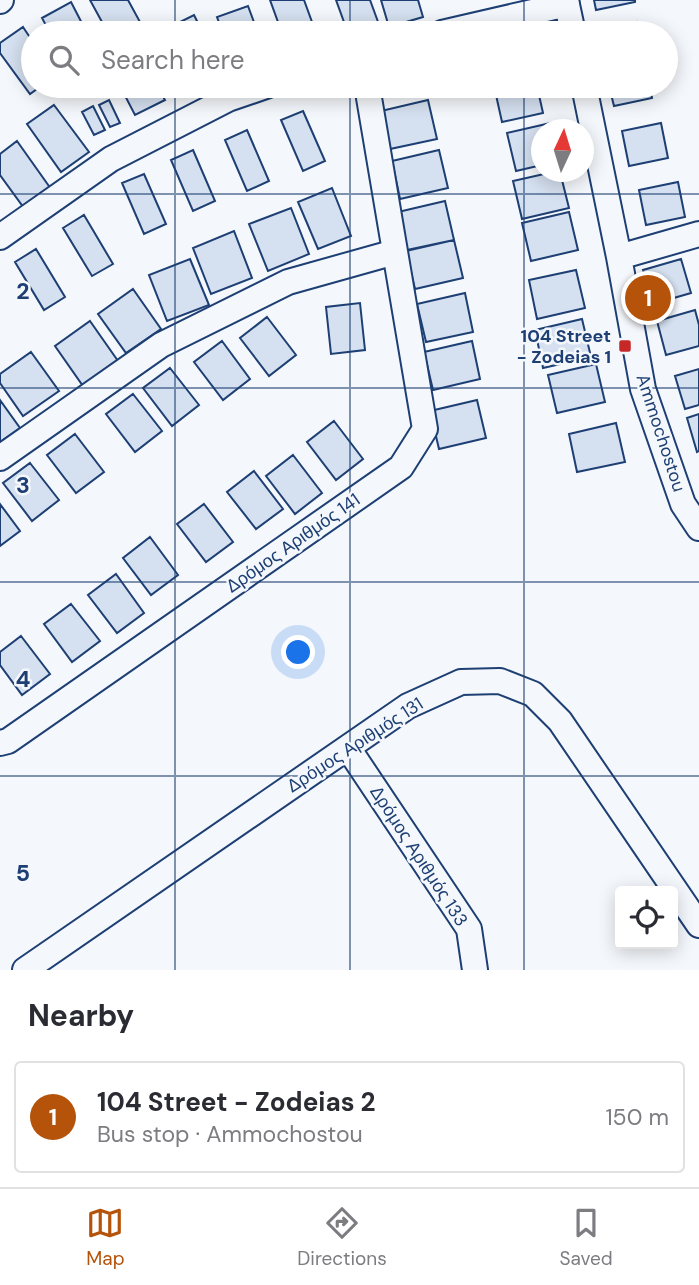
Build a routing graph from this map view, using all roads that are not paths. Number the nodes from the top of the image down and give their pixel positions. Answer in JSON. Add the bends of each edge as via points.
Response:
{"nodes":[{"id":1,"x":567,"y":2,"type":"edge"},
{"id":2,"x":490,"y":21,"type":"edge"},
{"id":3,"x":571,"y":21,"type":"edge"},
{"id":4,"x":231,"y":98,"type":"edge"},
{"id":5,"x":369,"y":98,"type":"edge"},
{"id":6,"x":586,"y":98,"type":"edge"},
{"id":7,"x":699,"y":234,"type":"edge"},
{"id":8,"x":0,"y":237,"type":"edge"},
{"id":9,"x":395,"y":252,"type":"junction"},
{"id":10,"x":619,"y":257,"type":"junction"},
{"id":11,"x":0,"y":458,"type":"edge"},
{"id":12,"x":699,"y":528,"type":"edge"},
{"id":13,"x":0,"y":743,"type":"edge"},
{"id":14,"x":348,"y":748,"type":"junction"},
{"id":15,"x":699,"y":925,"type":"edge"},
{"id":16,"x":25,"y":970,"type":"edge"},
{"id":17,"x":475,"y":970,"type":"edge"}],
"edges":[{"from":1,"to":2,"type":"street"},
{"from":1,"to":3,"type":"street"},
{"from":4,"to":8,"type":"street","via":[[111,159]]},
{"from":5,"to":9,"type":"street","name":"Δρόμος Αριθμός 141"},
{"from":6,"to":10,"type":"street","name":"Ammochostou"},
{"from":7,"to":10,"type":"street"},
{"from":9,"to":11,"type":"street","via":[[288,282],[162,345]]},
{"from":9,"to":13,"type":"street","name":"Δρόμος Αριθμός 141","via":[[425,429],[401,467]]},
{"from":10,"to":12,"type":"street","name":"Ammochostou","via":[[643,388],[683,503]]},
{"from":14,"to":15,"type":"street","name":"Δρόμος Αριθμός 131","via":[[408,706],[461,682],[500,681],[533,694],[560,721]]},
{"from":14,"to":16,"type":"street","name":"Δρόμος Αριθμός 131"},
{"from":14,"to":17,"type":"street","name":"Δρόμος Αριθμός 133","via":[[468,929]]}]}
